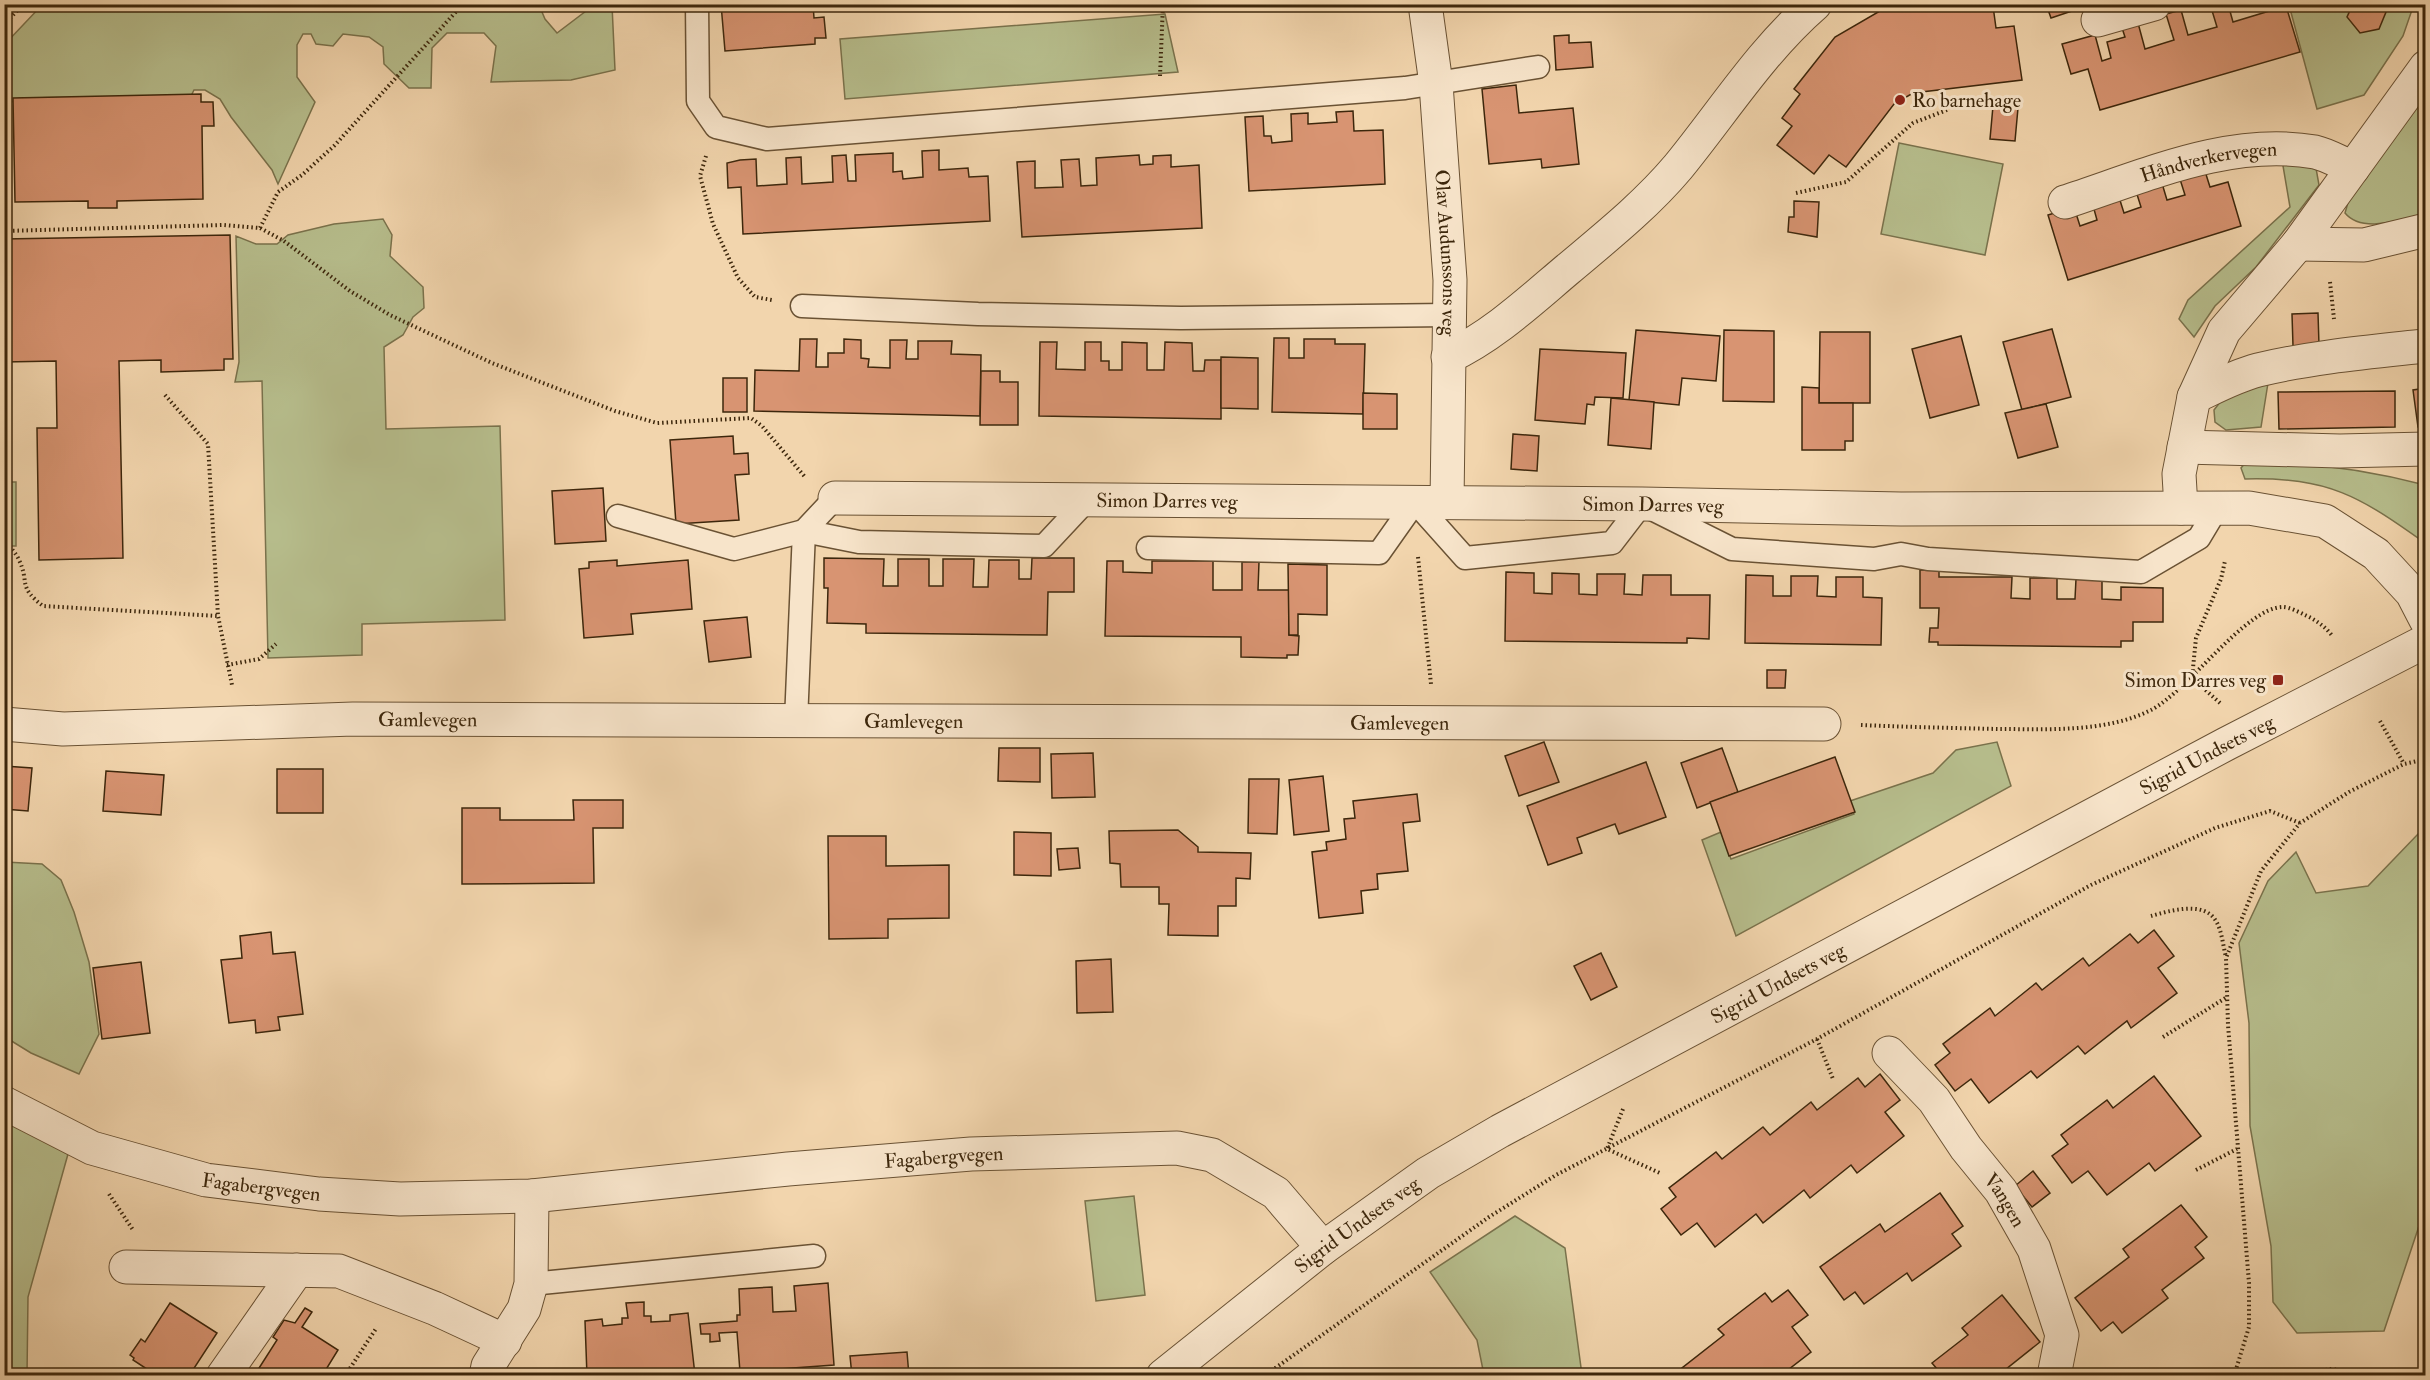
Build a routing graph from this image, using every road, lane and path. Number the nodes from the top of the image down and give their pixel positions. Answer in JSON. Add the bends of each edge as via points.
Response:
{"nodes":[{"id":1,"x":23,"y":4,"type":"edge"},
{"id":2,"x":463,"y":4,"type":"edge"},
{"id":3,"x":697,"y":4,"type":"edge"},
{"id":4,"x":1163,"y":4,"type":"edge"},
{"id":5,"x":1425,"y":4,"type":"edge"},
{"id":6,"x":1815,"y":4,"type":"edge"},
{"id":7,"x":2154,"y":4,"type":"edge"},
{"id":8,"x":2098,"y":20,"type":"dead end"},
{"id":9,"x":4,"y":25,"type":"edge"},
{"id":10,"x":1538,"y":67,"type":"dead end"},
{"id":11,"x":2426,"y":67,"type":"edge"},
{"id":12,"x":1436,"y":84,"type":"junction"},
{"id":13,"x":1161,"y":108,"type":"junction"},
{"id":14,"x":1947,"y":110,"type":"dead end"},
{"id":15,"x":716,"y":127,"type":"junction"},
{"id":16,"x":2353,"y":168,"type":"junction"},
{"id":17,"x":1796,"y":193,"type":"dead end"},
{"id":18,"x":2065,"y":202,"type":"dead end"},
{"id":19,"x":260,"y":228,"type":"junction"},
{"id":20,"x":2426,"y":230,"type":"edge"},
{"id":21,"x":4,"y":231,"type":"edge"},
{"id":22,"x":2298,"y":244,"type":"junction"},
{"id":23,"x":2329,"y":273,"type":"dead end"},
{"id":24,"x":802,"y":306,"type":"joint"},
{"id":25,"x":2334,"y":306,"type":"dead end"},
{"id":26,"x":1449,"y":315,"type":"junction"},
{"id":27,"x":2424,"y":346,"type":"edge"},
{"id":28,"x":1448,"y":357,"type":"junction"},
{"id":29,"x":165,"y":395,"type":"dead end"},
{"id":30,"x":2194,"y":397,"type":"junction"},
{"id":31,"x":2184,"y":447,"type":"junction"},
{"id":32,"x":2426,"y":449,"type":"edge"},
{"id":33,"x":835,"y":498,"type":"junction"},
{"id":34,"x":1087,"y":500,"type":"junction"},
{"id":35,"x":1415,"y":502,"type":"junction"},
{"id":36,"x":1447,"y":502,"type":"junction"},
{"id":37,"x":1642,"y":504,"type":"junction"},
{"id":38,"x":2181,"y":508,"type":"junction"},
{"id":39,"x":2217,"y":508,"type":"junction"},
{"id":40,"x":618,"y":516,"type":"dead end"},
{"id":41,"x":804,"y":531,"type":"junction"},
{"id":42,"x":4,"y":539,"type":"edge"},
{"id":43,"x":1148,"y":548,"type":"dead end"},
{"id":44,"x":218,"y":616,"type":"junction"},
{"id":45,"x":2426,"y":620,"type":"edge"},
{"id":46,"x":2333,"y":637,"type":"dead end"},
{"id":47,"x":2426,"y":641,"type":"edge"},
{"id":48,"x":276,"y":644,"type":"dead end"},
{"id":49,"x":2192,"y":678,"type":"junction"},
{"id":50,"x":796,"y":721,"type":"junction"},
{"id":51,"x":2380,"y":721,"type":"dead end"},
{"id":52,"x":1429,"y":723,"type":"junction"},
{"id":53,"x":4,"y":724,"type":"edge"},
{"id":54,"x":1824,"y":724,"type":"joint"},
{"id":55,"x":2426,"y":759,"type":"edge"},
{"id":56,"x":2404,"y":764,"type":"junction"},
{"id":57,"x":2300,"y":823,"type":"junction"},
{"id":58,"x":2151,"y":916,"type":"dead end"},
{"id":59,"x":2226,"y":958,"type":"junction"},
{"id":60,"x":2227,"y":997,"type":"junction"},
{"id":61,"x":2163,"y":1037,"type":"dead end"},
{"id":62,"x":1817,"y":1039,"type":"junction"},
{"id":63,"x":1889,"y":1053,"type":"dead end"},
{"id":64,"x":1833,"y":1079,"type":"dead end"},
{"id":65,"x":4,"y":1103,"type":"edge"},
{"id":66,"x":1625,"y":1106,"type":"dead end"},
{"id":67,"x":1607,"y":1149,"type":"junction"},
{"id":68,"x":2237,"y":1149,"type":"junction"},
{"id":69,"x":2196,"y":1170,"type":"dead end"},
{"id":70,"x":1662,"y":1174,"type":"dead end"},
{"id":71,"x":107,"y":1191,"type":"dead end"},
{"id":72,"x":532,"y":1196,"type":"junction"},
{"id":73,"x":1323,"y":1248,"type":"junction"},
{"id":74,"x":814,"y":1256,"type":"dead end"},
{"id":75,"x":126,"y":1267,"type":"dead end"},
{"id":76,"x":160,"y":1267,"type":"junction"},
{"id":77,"x":297,"y":1270,"type":"junction"},
{"id":78,"x":531,"y":1284,"type":"junction"},
{"id":79,"x":399,"y":1294,"type":"junction"},
{"id":80,"x":505,"y":1341,"type":"junction"},
{"id":81,"x":223,"y":1376,"type":"edge"},
{"id":82,"x":345,"y":1376,"type":"edge"},
{"id":83,"x":486,"y":1376,"type":"edge"},
{"id":84,"x":1163,"y":1376,"type":"edge"},
{"id":85,"x":1264,"y":1376,"type":"edge"},
{"id":86,"x":2054,"y":1376,"type":"edge"},
{"id":87,"x":2234,"y":1376,"type":"edge"},
{"id":88,"x":2290,"y":1376,"type":"edge"},
{"id":89,"x":2378,"y":1376,"type":"edge"}],
"edges":[{"from":1,"to":9,"type":"path"},
{"from":2,"to":19,"type":"path","via":[[334,146],[278,192]]},
{"from":3,"to":15,"type":"lane","via":[[698,101]]},
{"from":4,"to":13,"type":"path"},
{"from":5,"to":12,"type":"street","name":"Olav Audunssons veg"},
{"from":6,"to":28,"type":"street","via":[[1786,29],[1643,204],[1476,344]]},
{"from":7,"to":8,"type":"street"},
{"from":10,"to":12,"type":"lane"},
{"from":11,"to":16,"type":"street"},
{"from":12,"to":13,"type":"lane"},
{"from":12,"to":26,"type":"street","name":"Olav Audunssons veg"},
{"from":13,"to":15,"type":"lane","via":[[767,139]]},
{"from":14,"to":17,"type":"path","via":[[1913,123],[1846,182]]},
{"from":15,"to":24,"type":"path","via":[[700,176],[713,224],[738,278],[755,297]]},
{"from":16,"to":18,"type":"street","name":"Håndverkervegen","via":[[2317,153],[2262,148],[2198,159]]},
{"from":16,"to":22,"type":"street"},
{"from":19,"to":21,"type":"path","via":[[223,225]]},
{"from":19,"to":33,"type":"path","via":[[390,315],[615,411],[657,423],[751,418],[815,488]]},
{"from":20,"to":22,"type":"street","via":[[2364,245]]},
{"from":22,"to":30,"type":"street","via":[[2224,331]]},
{"from":23,"to":25,"type":"path"},
{"from":24,"to":26,"type":"lane","via":[[1181,318]]},
{"from":26,"to":28,"type":"street","name":"Olav Audunssons veg"},
{"from":27,"to":30,"type":"street","via":[[2258,370]]},
{"from":28,"to":36,"type":"street","name":"Olav Audunssons veg"},
{"from":29,"to":44,"type":"path","via":[[208,444]]},
{"from":30,"to":31,"type":"street"},
{"from":31,"to":32,"type":"street"},
{"from":31,"to":38,"type":"street","via":[[2179,474]]},
{"from":33,"to":34,"type":"street","name":"Simon Darres veg"},
{"from":33,"to":41,"type":"lane"},
{"from":34,"to":35,"type":"street","name":"Simon Darres veg"},
{"from":34,"to":41,"type":"lane","via":[[1044,546],[860,542]]},
{"from":35,"to":36,"type":"street","name":"Simon Darres veg"},
{"from":35,"to":37,"type":"lane","via":[[1465,558],[1612,543]]},
{"from":35,"to":43,"type":"lane","via":[[1379,553]]},
{"from":35,"to":52,"type":"path","via":[[1419,581],[1431,680]]},
{"from":36,"to":37,"type":"street","name":"Simon Darres veg"},
{"from":37,"to":38,"type":"street","name":"Simon Darres veg"},
{"from":37,"to":39,"type":"lane","via":[[1732,549],[1874,559],[1901,554],[2141,572],[2199,538]]},
{"from":38,"to":39,"type":"street","name":"Simon Darres veg"},
{"from":39,"to":45,"type":"street","name":"Simon Darres veg","via":[[2249,508],[2325,521],[2376,554],[2412,593]]},
{"from":39,"to":49,"type":"path","via":[[2227,552],[2221,579],[2196,638]]},
{"from":40,"to":41,"type":"lane","via":[[734,549]]},
{"from":41,"to":50,"type":"lane"},
{"from":42,"to":44,"type":"path","via":[[20,561],[30,596],[43,606]]},
{"from":44,"to":48,"type":"path","via":[[227,665],[259,659]]},
{"from":46,"to":49,"type":"path","via":[[2327,628],[2284,607],[2262,614],[2228,641]]},
{"from":47,"to":73,"type":"street","name":"Sigrid Undsets veg","via":[[1500,1131],[1428,1173]]},
{"from":49,"to":54,"type":"path","via":[[2153,709],[2110,724],[2054,729]]},
{"from":50,"to":52,"type":"street","name":"Gamlevegen"},
{"from":50,"to":53,"type":"street","name":"Gamlevegen","via":[[353,719],[63,729]]},
{"from":51,"to":56,"type":"path"},
{"from":52,"to":54,"type":"street","name":"Gamlevegen"},
{"from":55,"to":56,"type":"path"},
{"from":56,"to":57,"type":"path"},
{"from":57,"to":59,"type":"path","via":[[2261,871]]},
{"from":57,"to":62,"type":"path","via":[[2270,812],[2215,828],[2091,885]]},
{"from":58,"to":59,"type":"path","via":[[2200,909],[2216,920]]},
{"from":59,"to":60,"type":"path"},
{"from":60,"to":61,"type":"path"},
{"from":60,"to":68,"type":"path"},
{"from":62,"to":64,"type":"path"},
{"from":62,"to":67,"type":"path"},
{"from":63,"to":86,"type":"street","name":"Vangen","via":[[1934,1100],[2001,1191],[2034,1249],[2062,1335]]},
{"from":65,"to":72,"type":"street","name":"Fagabergvegen","via":[[92,1148],[206,1180],[400,1199]]},
{"from":66,"to":67,"type":"path"},
{"from":67,"to":70,"type":"path"},
{"from":67,"to":85,"type":"path","via":[[1489,1217]]},
{"from":68,"to":69,"type":"path"},
{"from":68,"to":87,"type":"path","via":[[2249,1327]]},
{"from":71,"to":76,"type":"path"},
{"from":72,"to":73,"type":"street","name":"Fagabergvegen","via":[[971,1154],[1177,1148],[1212,1155],[1276,1193]]},
{"from":72,"to":78,"type":"street"},
{"from":73,"to":84,"type":"street","name":"Sigrid Undsets veg"},
{"from":74,"to":78,"type":"lane"},
{"from":75,"to":76,"type":"street"},
{"from":76,"to":77,"type":"street"},
{"from":77,"to":79,"type":"street","via":[[339,1271]]},
{"from":77,"to":81,"type":"street"},
{"from":78,"to":80,"type":"street","via":[[524,1309]]},
{"from":79,"to":80,"type":"street"},
{"from":79,"to":82,"type":"path"},
{"from":80,"to":83,"type":"street","via":[[488,1366]]},
{"from":88,"to":89,"type":"path","via":[[2331,1369]]}]}
